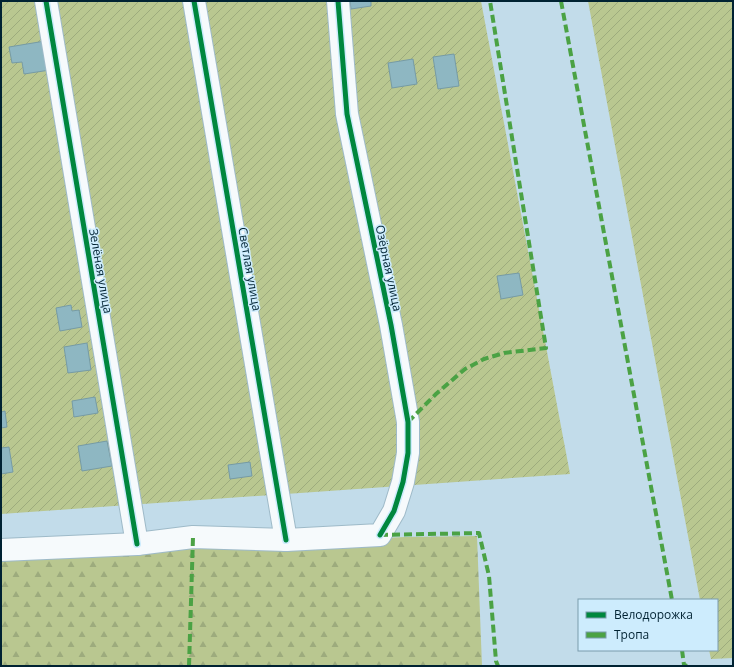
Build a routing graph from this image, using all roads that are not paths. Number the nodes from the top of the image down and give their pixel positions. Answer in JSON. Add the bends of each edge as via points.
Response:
{"nodes":[{"id":1,"x":46,"y":1,"type":"edge"},
{"id":2,"x":194,"y":1,"type":"edge"},
{"id":3,"x":338,"y":1,"type":"edge"},
{"id":4,"x":286,"y":540,"type":"junction"},
{"id":5,"x":137,"y":544,"type":"junction"},
{"id":6,"x":1,"y":550,"type":"edge"}],
"edges":[{"from":1,"to":5,"type":"street","name":"Зелёная улица"},
{"from":2,"to":4,"type":"street","name":"Светлая улица"},
{"from":3,"to":4,"type":"street","name":"Озёрная улица","via":[[347,114],[391,326],[408,422],[408,453],[394,511],[380,535]]},
{"from":4,"to":5,"type":"street","via":[[193,537]]},
{"from":5,"to":6,"type":"street"}]}
